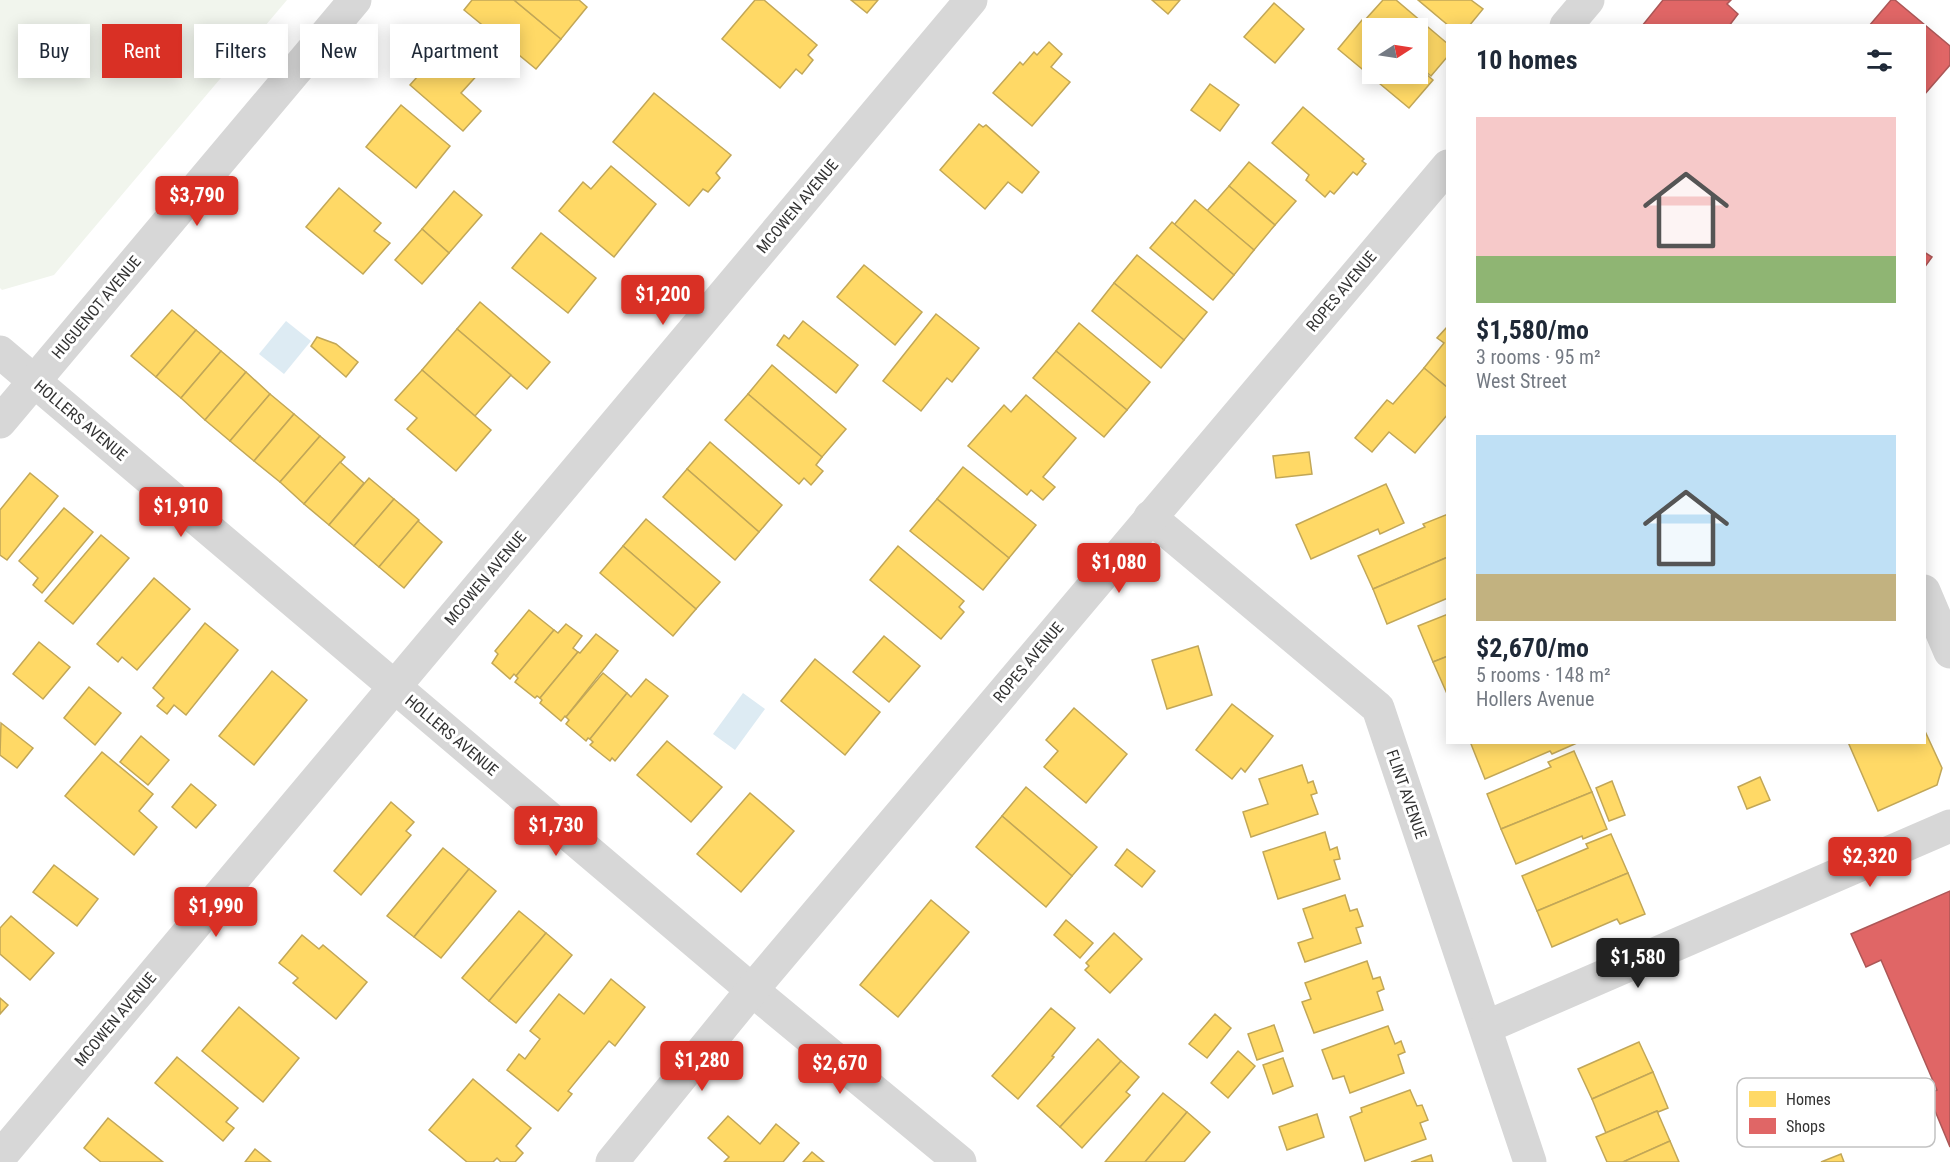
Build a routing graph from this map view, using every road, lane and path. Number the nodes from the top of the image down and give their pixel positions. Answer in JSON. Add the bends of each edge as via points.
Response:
{"nodes":[{"id":1,"x":355,"y":0,"type":"edge"},
{"id":2,"x":971,"y":0,"type":"edge"},
{"id":3,"x":1588,"y":0,"type":"edge"},
{"id":4,"x":1568,"y":24,"type":"edge"},
{"id":5,"x":1446,"y":168,"type":"edge"},
{"id":6,"x":0,"y":352,"type":"edge"},
{"id":7,"x":34,"y":381,"type":"junction"},
{"id":8,"x":0,"y":422,"type":"edge"},
{"id":9,"x":1150,"y":517,"type":"junction"},
{"id":10,"x":1926,"y":596,"type":"edge"},
{"id":11,"x":1950,"y":652,"type":"edge"},
{"id":12,"x":394,"y":686,"type":"junction"},
{"id":13,"x":1950,"y":826,"type":"edge"},
{"id":14,"x":752,"y":990,"type":"junction"},
{"id":15,"x":1486,"y":1028,"type":"junction"},
{"id":16,"x":0,"y":1157,"type":"edge"},
{"id":17,"x":612,"y":1162,"type":"edge"},
{"id":18,"x":960,"y":1162,"type":"edge"},
{"id":19,"x":1530,"y":1162,"type":"edge"}],
"edges":[{"from":1,"to":7,"type":"street","name":"HUGUENOT AVENUE"},
{"from":2,"to":12,"type":"street","name":"MCOWEN AVENUE"},
{"from":3,"to":4,"type":"street"},
{"from":5,"to":9,"type":"street","name":"ROPES AVENUE"},
{"from":6,"to":7,"type":"street","name":"HOLLERS AVENUE"},
{"from":7,"to":8,"type":"street","name":"HUGUENOT AVENUE"},
{"from":7,"to":12,"type":"street","name":"HOLLERS AVENUE"},
{"from":9,"to":14,"type":"street","name":"ROPES AVENUE"},
{"from":9,"to":15,"type":"street","name":"FLINT AVENUE","via":[[1378,708]]},
{"from":10,"to":11,"type":"street"},
{"from":12,"to":14,"type":"street","name":"HOLLERS AVENUE"},
{"from":12,"to":16,"type":"street","name":"MCOWEN AVENUE"},
{"from":13,"to":15,"type":"street"},
{"from":14,"to":17,"type":"street","name":"ROPES AVENUE"},
{"from":14,"to":18,"type":"street","name":"HOLLERS AVENUE"},
{"from":15,"to":19,"type":"street","name":"FLINT AVENUE"}]}
